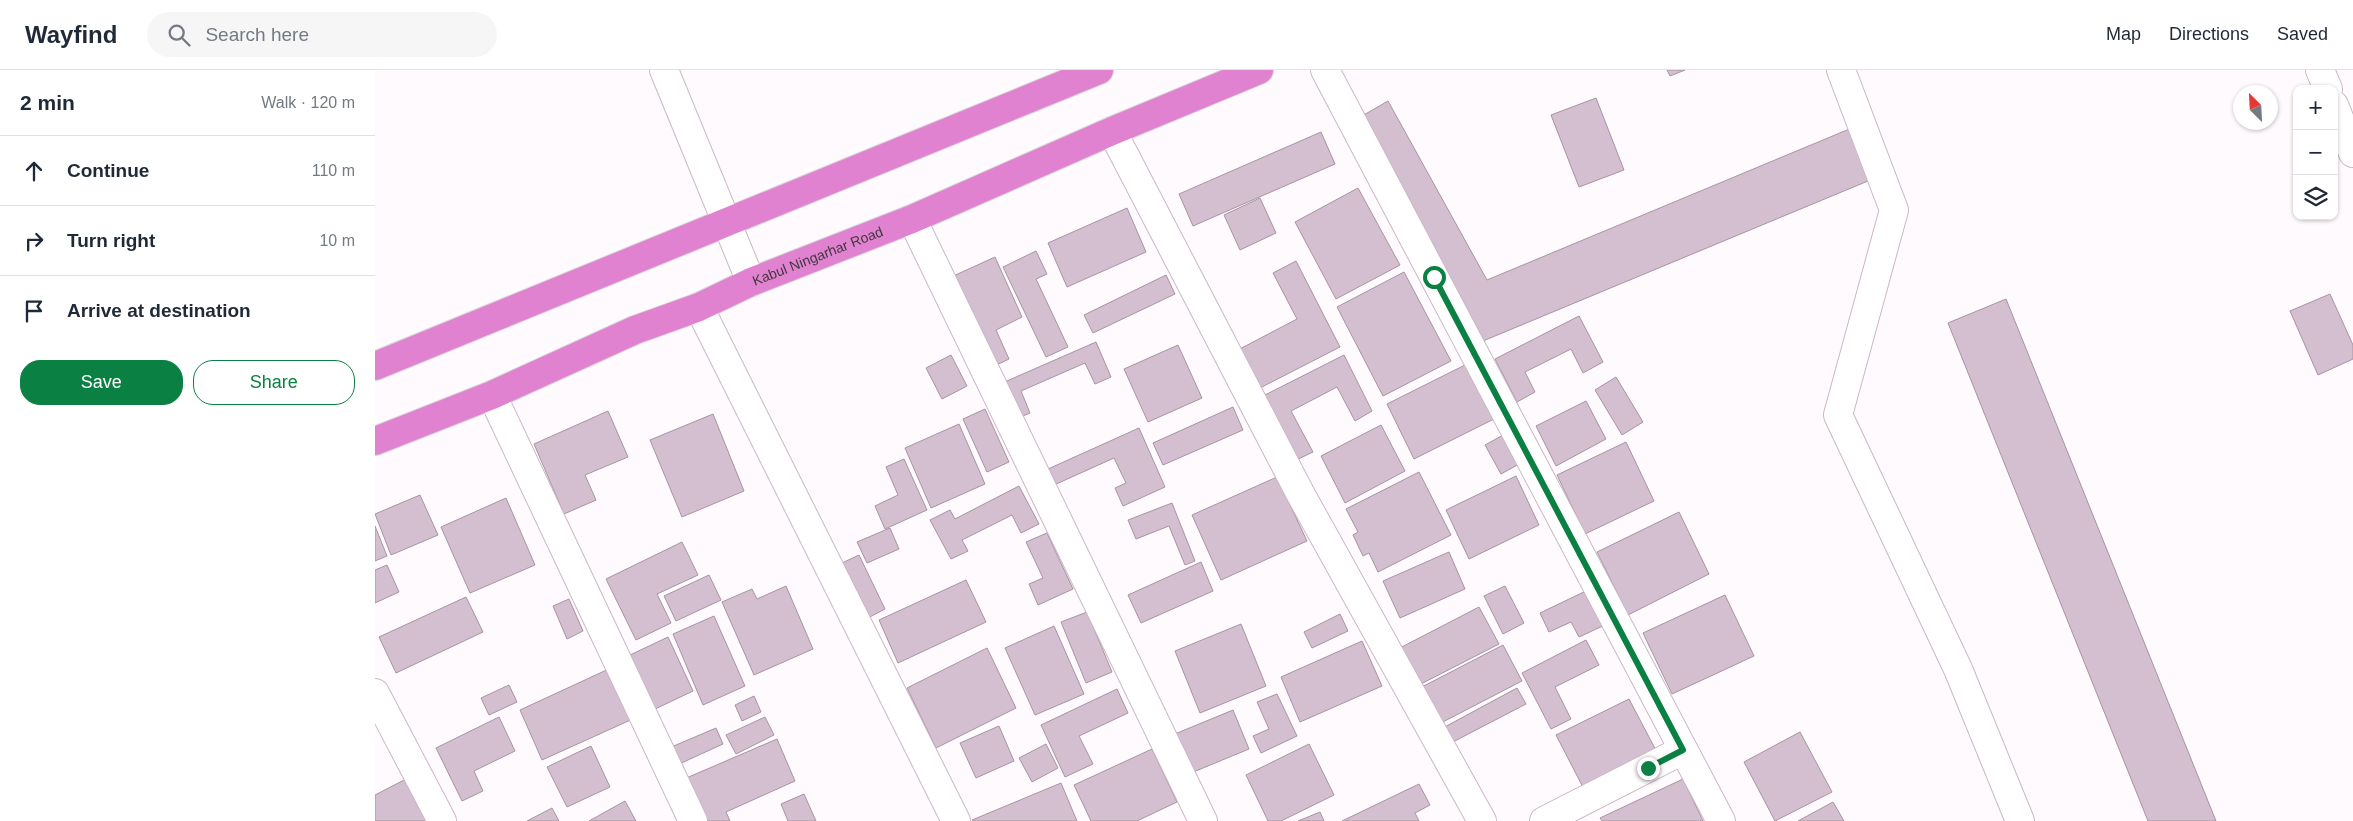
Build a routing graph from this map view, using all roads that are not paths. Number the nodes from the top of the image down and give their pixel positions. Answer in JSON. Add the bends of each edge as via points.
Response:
{"nodes":[{"id":1,"x":664,"y":70,"type":"edge"},
{"id":2,"x":1099,"y":70,"type":"edge"},
{"id":3,"x":1259,"y":70,"type":"edge"},
{"id":4,"x":1325,"y":70,"type":"edge"},
{"id":5,"x":1841,"y":70,"type":"edge"},
{"id":6,"x":2320,"y":70,"type":"edge"},
{"id":7,"x":2326,"y":85,"type":"edge"},
{"id":8,"x":2338,"y":115,"type":"edge"},
{"id":9,"x":1112,"y":130,"type":"junction"},
{"id":10,"x":2353,"y":152,"type":"edge"},
{"id":11,"x":911,"y":219,"type":"junction"},
{"id":12,"x":727,"y":222,"type":"junction"},
{"id":13,"x":751,"y":282,"type":"junction"},
{"id":14,"x":699,"y":307,"type":"junction"},
{"id":15,"x":375,"y":366,"type":"edge"},
{"id":16,"x":492,"y":395,"type":"junction"},
{"id":17,"x":375,"y":441,"type":"edge"},
{"id":18,"x":375,"y":694,"type":"edge"},
{"id":19,"x":1683,"y":750,"type":"junction"},
{"id":20,"x":442,"y":821,"type":"edge"},
{"id":21,"x":693,"y":821,"type":"edge"},
{"id":22,"x":956,"y":821,"type":"edge"},
{"id":23,"x":1203,"y":821,"type":"edge"},
{"id":24,"x":1482,"y":821,"type":"edge"},
{"id":25,"x":1544,"y":821,"type":"edge"},
{"id":26,"x":1721,"y":821,"type":"edge"},
{"id":27,"x":2020,"y":821,"type":"edge"}],
"edges":[{"from":1,"to":12,"type":"street"},
{"from":2,"to":12,"type":"highway"},
{"from":3,"to":9,"type":"highway","name":"Kabul Ningarhar Road"},
{"from":4,"to":19,"type":"street"},
{"from":5,"to":27,"type":"street","via":[[1894,210],[1838,414],[1958,669]]},
{"from":6,"to":7,"type":"street"},
{"from":8,"to":10,"type":"street"},
{"from":9,"to":11,"type":"highway","name":"Kabul Ningarhar Road"},
{"from":9,"to":24,"type":"street","via":[[1300,493]]},
{"from":11,"to":13,"type":"highway","name":"Kabul Ningarhar Road"},
{"from":11,"to":23,"type":"street"},
{"from":12,"to":13,"type":"street"},
{"from":12,"to":15,"type":"highway"},
{"from":13,"to":14,"type":"highway","name":"Kabul Ningarhar Road"},
{"from":14,"to":16,"type":"highway","name":"Kabul Ningarhar Road","via":[[635,330]]},
{"from":14,"to":22,"type":"street"},
{"from":16,"to":17,"type":"highway","name":"Kabul Ningarhar Road"},
{"from":16,"to":21,"type":"street"},
{"from":18,"to":20,"type":"street"},
{"from":19,"to":25,"type":"street"},
{"from":19,"to":26,"type":"street"}]}
